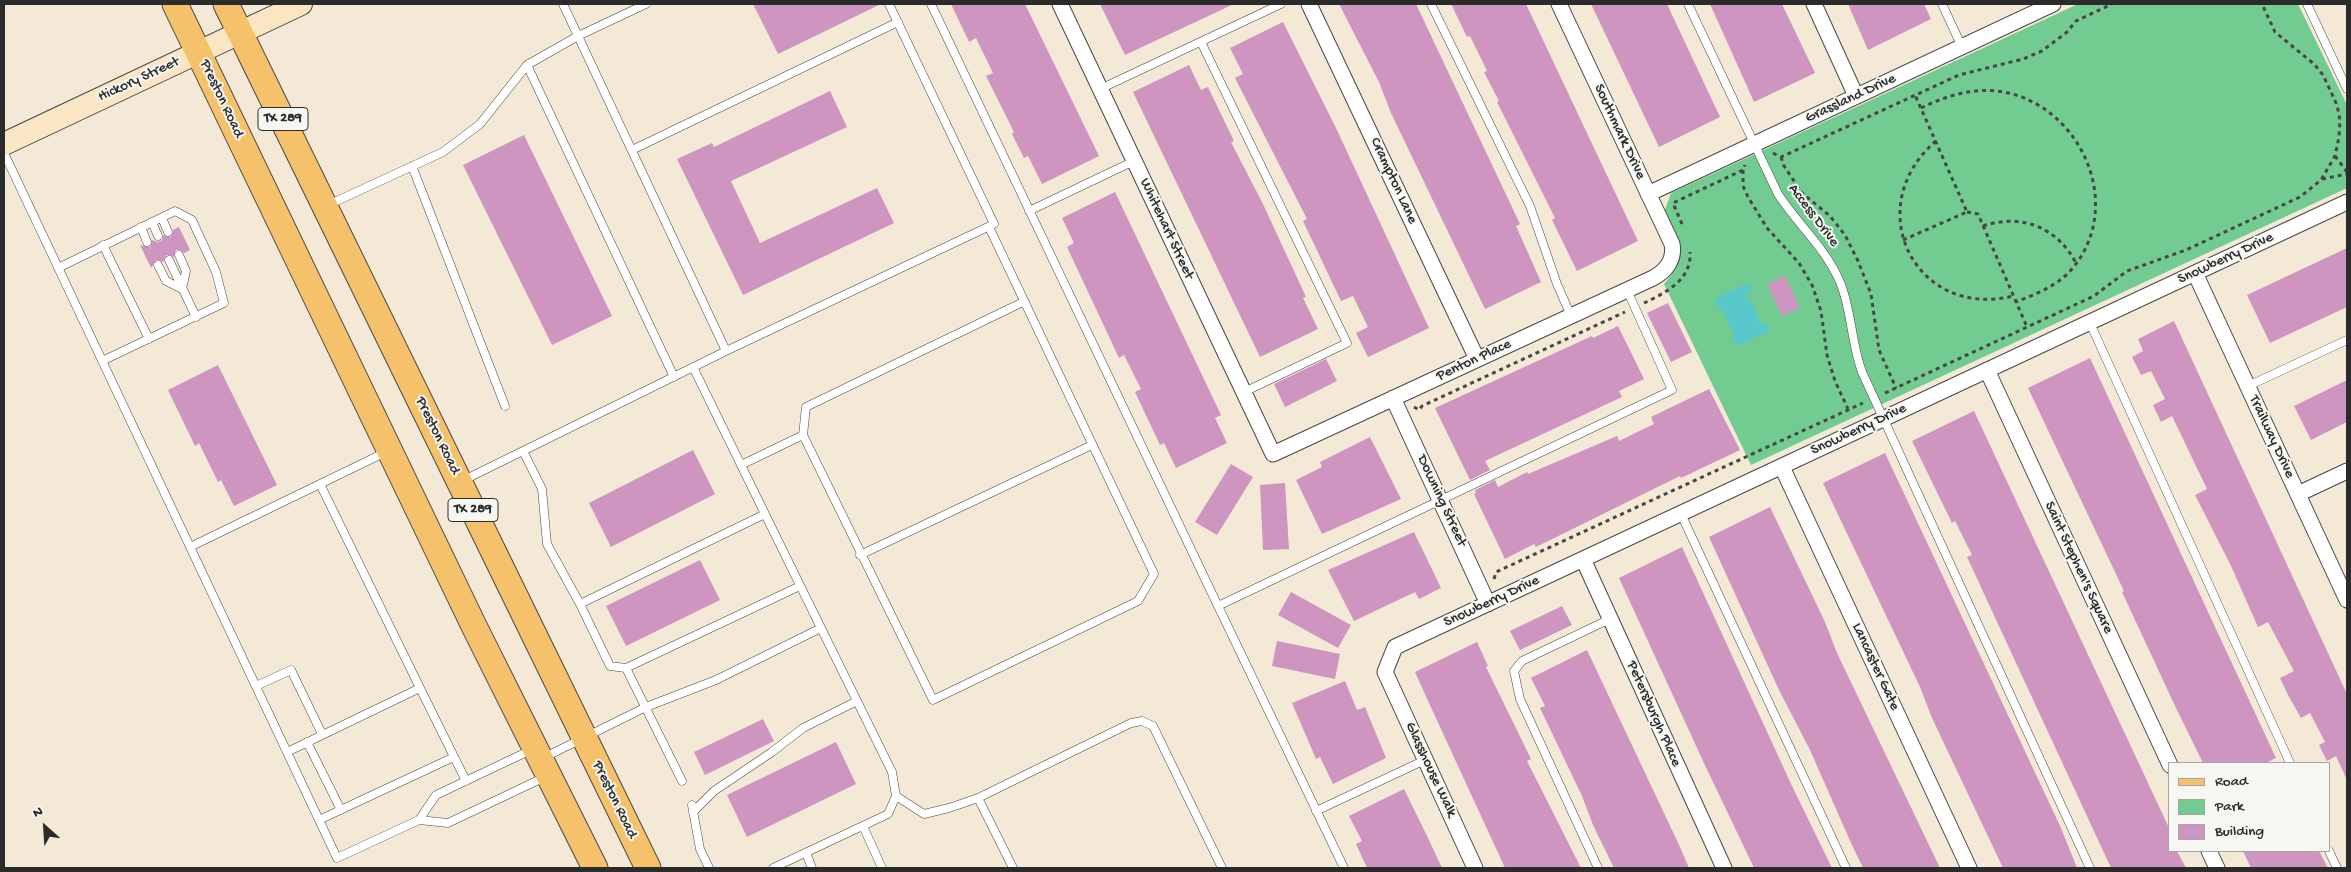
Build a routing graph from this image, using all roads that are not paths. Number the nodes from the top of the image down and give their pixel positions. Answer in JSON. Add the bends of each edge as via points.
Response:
{"nodes":[{"id":1,"x":175,"y":4,"type":"edge"},
{"id":2,"x":226,"y":4,"type":"edge"},
{"id":3,"x":301,"y":4,"type":"edge"},
{"id":4,"x":563,"y":4,"type":"edge"},
{"id":5,"x":646,"y":4,"type":"edge"},
{"id":6,"x":889,"y":4,"type":"edge"},
{"id":7,"x":931,"y":4,"type":"edge"},
{"id":8,"x":1060,"y":4,"type":"edge"},
{"id":9,"x":1282,"y":4,"type":"edge"},
{"id":10,"x":1309,"y":4,"type":"edge"},
{"id":11,"x":1431,"y":4,"type":"edge"},
{"id":12,"x":1559,"y":4,"type":"edge"},
{"id":13,"x":1688,"y":4,"type":"edge"},
{"id":14,"x":1814,"y":4,"type":"edge"},
{"id":15,"x":1942,"y":4,"type":"edge"},
{"id":16,"x":2054,"y":4,"type":"edge"},
{"id":17,"x":2307,"y":4,"type":"edge"},
{"id":18,"x":898,"y":22,"type":"junction"},
{"id":19,"x":240,"y":33,"type":"junction"},
{"id":20,"x":578,"y":36,"type":"junction"},
{"id":21,"x":1200,"y":42,"type":"junction"},
{"id":22,"x":1962,"y":47,"type":"junction"},
{"id":23,"x":199,"y":52,"type":"junction"},
{"id":24,"x":526,"y":65,"type":"junction"},
{"id":25,"x":1100,"y":89,"type":"junction"},
{"id":26,"x":2347,"y":89,"type":"edge"},
{"id":27,"x":1856,"y":96,"type":"junction"},
{"id":28,"x":4,"y":144,"type":"edge"},
{"id":29,"x":1753,"y":144,"type":"junction"},
{"id":30,"x":632,"y":150,"type":"junction"},
{"id":31,"x":4,"y":154,"type":"edge"},
{"id":32,"x":1134,"y":161,"type":"junction"},
{"id":33,"x":412,"y":166,"type":"junction"},
{"id":34,"x":1648,"y":194,"type":"junction"},
{"id":35,"x":2347,"y":202,"type":"edge"},
{"id":36,"x":326,"y":206,"type":"junction"},
{"id":37,"x":1030,"y":211,"type":"junction"},
{"id":38,"x":162,"y":218,"type":"junction"},
{"id":39,"x":152,"y":222,"type":"junction"},
{"id":40,"x":989,"y":226,"type":"junction"},
{"id":41,"x":141,"y":227,"type":"junction"},
{"id":42,"x":168,"y":232,"type":"dead end"},
{"id":43,"x":158,"y":236,"type":"dead end"},
{"id":44,"x":147,"y":242,"type":"dead end"},
{"id":45,"x":103,"y":245,"type":"junction"},
{"id":46,"x":179,"y":255,"type":"dead end"},
{"id":47,"x":169,"y":260,"type":"dead end"},
{"id":48,"x":1670,"y":261,"type":"joint"},
{"id":49,"x":158,"y":264,"type":"dead end"},
{"id":50,"x":58,"y":268,"type":"junction"},
{"id":51,"x":2195,"y":273,"type":"junction"},
{"id":52,"x":182,"y":288,"type":"junction"},
{"id":53,"x":1627,"y":290,"type":"junction"},
{"id":54,"x":1023,"y":302,"type":"junction"},
{"id":55,"x":1571,"y":316,"type":"junction"},
{"id":56,"x":196,"y":317,"type":"junction"},
{"id":57,"x":2090,"y":322,"type":"junction"},
{"id":58,"x":149,"y":339,"type":"junction"},
{"id":59,"x":2347,"y":340,"type":"edge"},
{"id":60,"x":726,"y":351,"type":"junction"},
{"id":61,"x":1477,"y":359,"type":"junction"},
{"id":62,"x":102,"y":361,"type":"junction"},
{"id":63,"x":692,"y":367,"type":"junction"},
{"id":64,"x":1987,"y":370,"type":"junction"},
{"id":65,"x":674,"y":377,"type":"junction"},
{"id":66,"x":2248,"y":386,"type":"junction"},
{"id":67,"x":1244,"y":392,"type":"junction"},
{"id":68,"x":1393,"y":398,"type":"junction"},
{"id":69,"x":505,"y":406,"type":"dead end"},
{"id":70,"x":1884,"y":419,"type":"junction"},
{"id":71,"x":803,"y":435,"type":"junction"},
{"id":72,"x":1092,"y":445,"type":"junction"},
{"id":73,"x":390,"y":450,"type":"junction"},
{"id":74,"x":523,"y":451,"type":"junction"},
{"id":75,"x":1273,"y":454,"type":"joint"},
{"id":76,"x":741,"y":465,"type":"junction"},
{"id":77,"x":1782,"y":467,"type":"junction"},
{"id":78,"x":2347,"y":471,"type":"edge"},
{"id":79,"x":460,"y":482,"type":"junction"},
{"id":80,"x":320,"y":484,"type":"junction"},
{"id":81,"x":2298,"y":494,"type":"junction"},
{"id":82,"x":1440,"y":500,"type":"junction"},
{"id":83,"x":766,"y":514,"type":"junction"},
{"id":84,"x":1681,"y":514,"type":"junction"},
{"id":85,"x":190,"y":547,"type":"junction"},
{"id":86,"x":860,"y":555,"type":"junction"},
{"id":87,"x":1584,"y":559,"type":"junction"},
{"id":88,"x":800,"y":586,"type":"junction"},
{"id":89,"x":2347,"y":600,"type":"edge"},
{"id":90,"x":580,"y":604,"type":"junction"},
{"id":91,"x":1488,"y":604,"type":"junction"},
{"id":92,"x":1218,"y":606,"type":"junction"},
{"id":93,"x":1610,"y":619,"type":"junction"},
{"id":94,"x":822,"y":628,"type":"junction"},
{"id":95,"x":626,"y":668,"type":"junction"},
{"id":96,"x":1385,"y":672,"type":"joint"},
{"id":97,"x":256,"y":686,"type":"junction"},
{"id":98,"x":420,"y":688,"type":"junction"},
{"id":99,"x":857,"y":701,"type":"junction"},
{"id":100,"x":646,"y":707,"type":"junction"},
{"id":101,"x":322,"y":734,"type":"junction"},
{"id":102,"x":583,"y":738,"type":"junction"},
{"id":103,"x":307,"y":742,"type":"junction"},
{"id":104,"x":287,"y":752,"type":"junction"},
{"id":105,"x":454,"y":757,"type":"junction"},
{"id":106,"x":1425,"y":760,"type":"junction"},
{"id":107,"x":542,"y":761,"type":"junction"},
{"id":108,"x":2168,"y":762,"type":"edge"},
{"id":109,"x":2290,"y":762,"type":"edge"},
{"id":110,"x":466,"y":781,"type":"junction"},
{"id":111,"x":682,"y":781,"type":"dead end"},
{"id":112,"x":896,"y":796,"type":"junction"},
{"id":113,"x":978,"y":798,"type":"junction"},
{"id":114,"x":340,"y":810,"type":"junction"},
{"id":115,"x":1316,"y":811,"type":"junction"},
{"id":116,"x":319,"y":820,"type":"junction"},
{"id":117,"x":419,"y":820,"type":"junction"},
{"id":118,"x":863,"y":826,"type":"junction"},
{"id":119,"x":2209,"y":852,"type":"edge"},
{"id":120,"x":2329,"y":852,"type":"edge"},
{"id":121,"x":806,"y":853,"type":"junction"},
{"id":122,"x":595,"y":868,"type":"edge"},
{"id":123,"x":648,"y":868,"type":"edge"},
{"id":124,"x":709,"y":868,"type":"edge"},
{"id":125,"x":774,"y":868,"type":"edge"},
{"id":126,"x":812,"y":868,"type":"edge"},
{"id":127,"x":882,"y":868,"type":"edge"},
{"id":128,"x":1013,"y":868,"type":"edge"},
{"id":129,"x":1222,"y":868,"type":"edge"},
{"id":130,"x":1344,"y":868,"type":"edge"},
{"id":131,"x":1475,"y":868,"type":"edge"},
{"id":132,"x":1598,"y":868,"type":"edge"},
{"id":133,"x":1724,"y":868,"type":"edge"},
{"id":134,"x":1846,"y":868,"type":"edge"},
{"id":135,"x":1969,"y":868,"type":"edge"},
{"id":136,"x":2090,"y":868,"type":"edge"},
{"id":137,"x":2217,"y":868,"type":"edge"},
{"id":138,"x":2337,"y":868,"type":"edge"}],
"edges":[{"from":1,"to":23,"type":"main road","name":"Preston Road","number":"TX 289"},
{"from":2,"to":19,"type":"main road","name":"Preston Road","number":"TX 289"},
{"from":3,"to":19,"type":"street","name":"Hickory Street"},
{"from":4,"to":20,"type":"lane"},
{"from":5,"to":20,"type":"lane"},
{"from":6,"to":18,"type":"lane"},
{"from":7,"to":37,"type":"lane"},
{"from":8,"to":25,"type":"street","name":"Whitehart Street"},
{"from":9,"to":21,"type":"lane"},
{"from":10,"to":61,"type":"street","name":"Crampton Lane"},
{"from":11,"to":55,"type":"lane","via":[[1530,206]]},
{"from":12,"to":34,"type":"street","name":"Southmark Drive"},
{"from":13,"to":29,"type":"lane","name":"Access Drive"},
{"from":14,"to":27,"type":"street"},
{"from":15,"to":22,"type":"lane"},
{"from":16,"to":22,"type":"street","name":"Grassland Drive"},
{"from":17,"to":26,"type":"lane"},
{"from":18,"to":30,"type":"lane"},
{"from":18,"to":40,"type":"lane","via":[[994,224]]},
{"from":19,"to":23,"type":"street","name":"Hickory Street"},
{"from":19,"to":36,"type":"main road","name":"Preston Road","number":"TX 289"},
{"from":20,"to":24,"type":"lane"},
{"from":20,"to":30,"type":"lane"},
{"from":21,"to":25,"type":"lane"},
{"from":21,"to":67,"type":"lane","via":[[1347,343]]},
{"from":22,"to":27,"type":"street","name":"Grassland Drive"},
{"from":23,"to":28,"type":"street","name":"Hickory Street"},
{"from":23,"to":73,"type":"main road","name":"Preston Road","number":"TX 289"},
{"from":24,"to":33,"type":"lane","via":[[480,124],[444,152]]},
{"from":24,"to":65,"type":"lane"},
{"from":25,"to":32,"type":"street","name":"Whitehart Street"},
{"from":27,"to":29,"type":"street","name":"Grassland Drive"},
{"from":29,"to":34,"type":"street","name":"Grassland Drive"},
{"from":29,"to":70,"type":"lane","name":"Access Drive","via":[[1778,194],[1821,247],[1839,280],[1848,308],[1854,348]]},
{"from":30,"to":60,"type":"lane"},
{"from":31,"to":50,"type":"lane"},
{"from":32,"to":37,"type":"lane"},
{"from":32,"to":67,"type":"street","name":"Whitehart Street"},
{"from":33,"to":36,"type":"lane"},
{"from":33,"to":69,"type":"lane"},
{"from":34,"to":48,"type":"street","name":"Southmark Drive","via":[[1672,244]]},
{"from":35,"to":51,"type":"street","name":"Snowberry Drive"},
{"from":36,"to":79,"type":"main road","name":"Preston Road","number":"TX 289"},
{"from":37,"to":92,"type":"lane"},
{"from":38,"to":39,"type":"lane"},
{"from":38,"to":42,"type":"lane"},
{"from":38,"to":56,"type":"lane","via":[[175,211],[192,220],[216,272],[224,303]]},
{"from":39,"to":41,"type":"lane"},
{"from":39,"to":43,"type":"lane"},
{"from":40,"to":54,"type":"lane"},
{"from":40,"to":60,"type":"lane"},
{"from":41,"to":44,"type":"lane"},
{"from":41,"to":45,"type":"lane"},
{"from":45,"to":50,"type":"lane"},
{"from":45,"to":58,"type":"lane"},
{"from":46,"to":52,"type":"lane","via":[[186,272]]},
{"from":47,"to":52,"type":"lane"},
{"from":48,"to":53,"type":"street","name":"Penton Place","via":[[1658,275]]},
{"from":49,"to":52,"type":"lane","via":[[166,281]]},
{"from":50,"to":62,"type":"lane"},
{"from":51,"to":57,"type":"street","name":"Snowberry Drive"},
{"from":51,"to":66,"type":"street","name":"Trailway Drive"},
{"from":52,"to":56,"type":"lane"},
{"from":53,"to":55,"type":"street","name":"Penton Place"},
{"from":53,"to":82,"type":"lane","via":[[1672,390]]},
{"from":54,"to":71,"type":"lane","via":[[806,407]]},
{"from":54,"to":72,"type":"lane"},
{"from":55,"to":61,"type":"street","name":"Penton Place"},
{"from":56,"to":58,"type":"lane"},
{"from":57,"to":64,"type":"street","name":"Snowberry Drive"},
{"from":57,"to":109,"type":"lane"},
{"from":58,"to":62,"type":"lane"},
{"from":59,"to":66,"type":"lane"},
{"from":60,"to":63,"type":"lane"},
{"from":61,"to":68,"type":"street","name":"Penton Place"},
{"from":62,"to":85,"type":"lane"},
{"from":63,"to":65,"type":"lane"},
{"from":63,"to":76,"type":"lane"},
{"from":64,"to":70,"type":"street","name":"Snowberry Drive"},
{"from":64,"to":108,"type":"street","name":"Saint Stephen's Square"},
{"from":65,"to":74,"type":"lane"},
{"from":66,"to":81,"type":"street","name":"Trailway Drive"},
{"from":67,"to":75,"type":"street","name":"Whitehart Street"},
{"from":68,"to":75,"type":"street","name":"Penton Place"},
{"from":68,"to":82,"type":"street","name":"Downing Street"},
{"from":70,"to":77,"type":"street","name":"Snowberry Drive"},
{"from":70,"to":136,"type":"lane","name":"Access Drive"},
{"from":71,"to":76,"type":"lane"},
{"from":71,"to":86,"type":"lane"},
{"from":72,"to":86,"type":"lane"},
{"from":72,"to":86,"type":"lane","via":[[1154,574],[1138,600],[932,700]]},
{"from":73,"to":80,"type":"lane"},
{"from":73,"to":107,"type":"main road","name":"Preston Road","number":"TX 289"},
{"from":74,"to":79,"type":"lane"},
{"from":74,"to":90,"type":"lane","via":[[542,489],[547,544]]},
{"from":76,"to":83,"type":"lane"},
{"from":77,"to":84,"type":"street","name":"Snowberry Drive"},
{"from":77,"to":135,"type":"street","name":"Lancaster Gate"},
{"from":78,"to":81,"type":"street"},
{"from":79,"to":102,"type":"main road","name":"Preston Road","number":"TX 289"},
{"from":80,"to":85,"type":"lane"},
{"from":80,"to":98,"type":"lane"},
{"from":81,"to":89,"type":"street","name":"Trailway Drive"},
{"from":82,"to":91,"type":"street","name":"Downing Street"},
{"from":82,"to":92,"type":"lane"},
{"from":83,"to":88,"type":"lane"},
{"from":83,"to":90,"type":"lane"},
{"from":84,"to":87,"type":"street","name":"Snowberry Drive"},
{"from":84,"to":134,"type":"lane"},
{"from":85,"to":97,"type":"lane"},
{"from":87,"to":91,"type":"street","name":"Snowberry Drive"},
{"from":87,"to":93,"type":"street","name":"Petersburgh Place"},
{"from":88,"to":94,"type":"lane"},
{"from":88,"to":95,"type":"lane"},
{"from":90,"to":95,"type":"lane","via":[[610,666]]},
{"from":91,"to":96,"type":"street","name":"Snowberry Drive","via":[[1395,647]]},
{"from":92,"to":115,"type":"lane"},
{"from":93,"to":132,"type":"lane","via":[[1522,662],[1514,671],[1520,699]]},
{"from":93,"to":133,"type":"street","name":"Petersburgh Place"},
{"from":94,"to":99,"type":"lane"},
{"from":94,"to":100,"type":"lane","via":[[716,680]]},
{"from":95,"to":100,"type":"lane"},
{"from":96,"to":106,"type":"street","name":"Glasshouse Walk"},
{"from":97,"to":101,"type":"lane","via":[[291,670]]},
{"from":97,"to":104,"type":"lane"},
{"from":98,"to":101,"type":"lane"},
{"from":98,"to":105,"type":"lane"},
{"from":99,"to":112,"type":"lane","via":[[892,772]]},
{"from":99,"to":124,"type":"lane","via":[[803,728],[693,808],[700,849]]},
{"from":100,"to":102,"type":"lane"},
{"from":100,"to":111,"type":"lane"},
{"from":101,"to":103,"type":"lane"},
{"from":102,"to":107,"type":"lane"},
{"from":102,"to":123,"type":"main road","name":"Preston Road","number":"TX 289"},
{"from":103,"to":104,"type":"lane"},
{"from":103,"to":114,"type":"lane"},
{"from":104,"to":116,"type":"lane"},
{"from":105,"to":110,"type":"lane"},
{"from":105,"to":114,"type":"lane"},
{"from":106,"to":115,"type":"lane"},
{"from":106,"to":131,"type":"street","name":"Glasshouse Walk"},
{"from":107,"to":110,"type":"lane"},
{"from":107,"to":117,"type":"lane","via":[[448,823]]},
{"from":107,"to":122,"type":"main road","name":"Preston Road","number":"TX 289"},
{"from":110,"to":117,"type":"lane","via":[[436,795]]},
{"from":112,"to":113,"type":"lane","via":[[924,814]]},
{"from":112,"to":118,"type":"lane","via":[[888,814]]},
{"from":113,"to":128,"type":"lane"},
{"from":113,"to":129,"type":"lane","via":[[1131,723],[1142,721],[1153,726]]},
{"from":114,"to":116,"type":"lane"},
{"from":115,"to":130,"type":"lane"},
{"from":116,"to":117,"type":"lane","via":[[337,858]]},
{"from":118,"to":121,"type":"lane"},
{"from":118,"to":127,"type":"lane"},
{"from":119,"to":137,"type":"street"},
{"from":120,"to":138,"type":"lane"},
{"from":121,"to":125,"type":"lane"},
{"from":121,"to":126,"type":"lane"}]}
